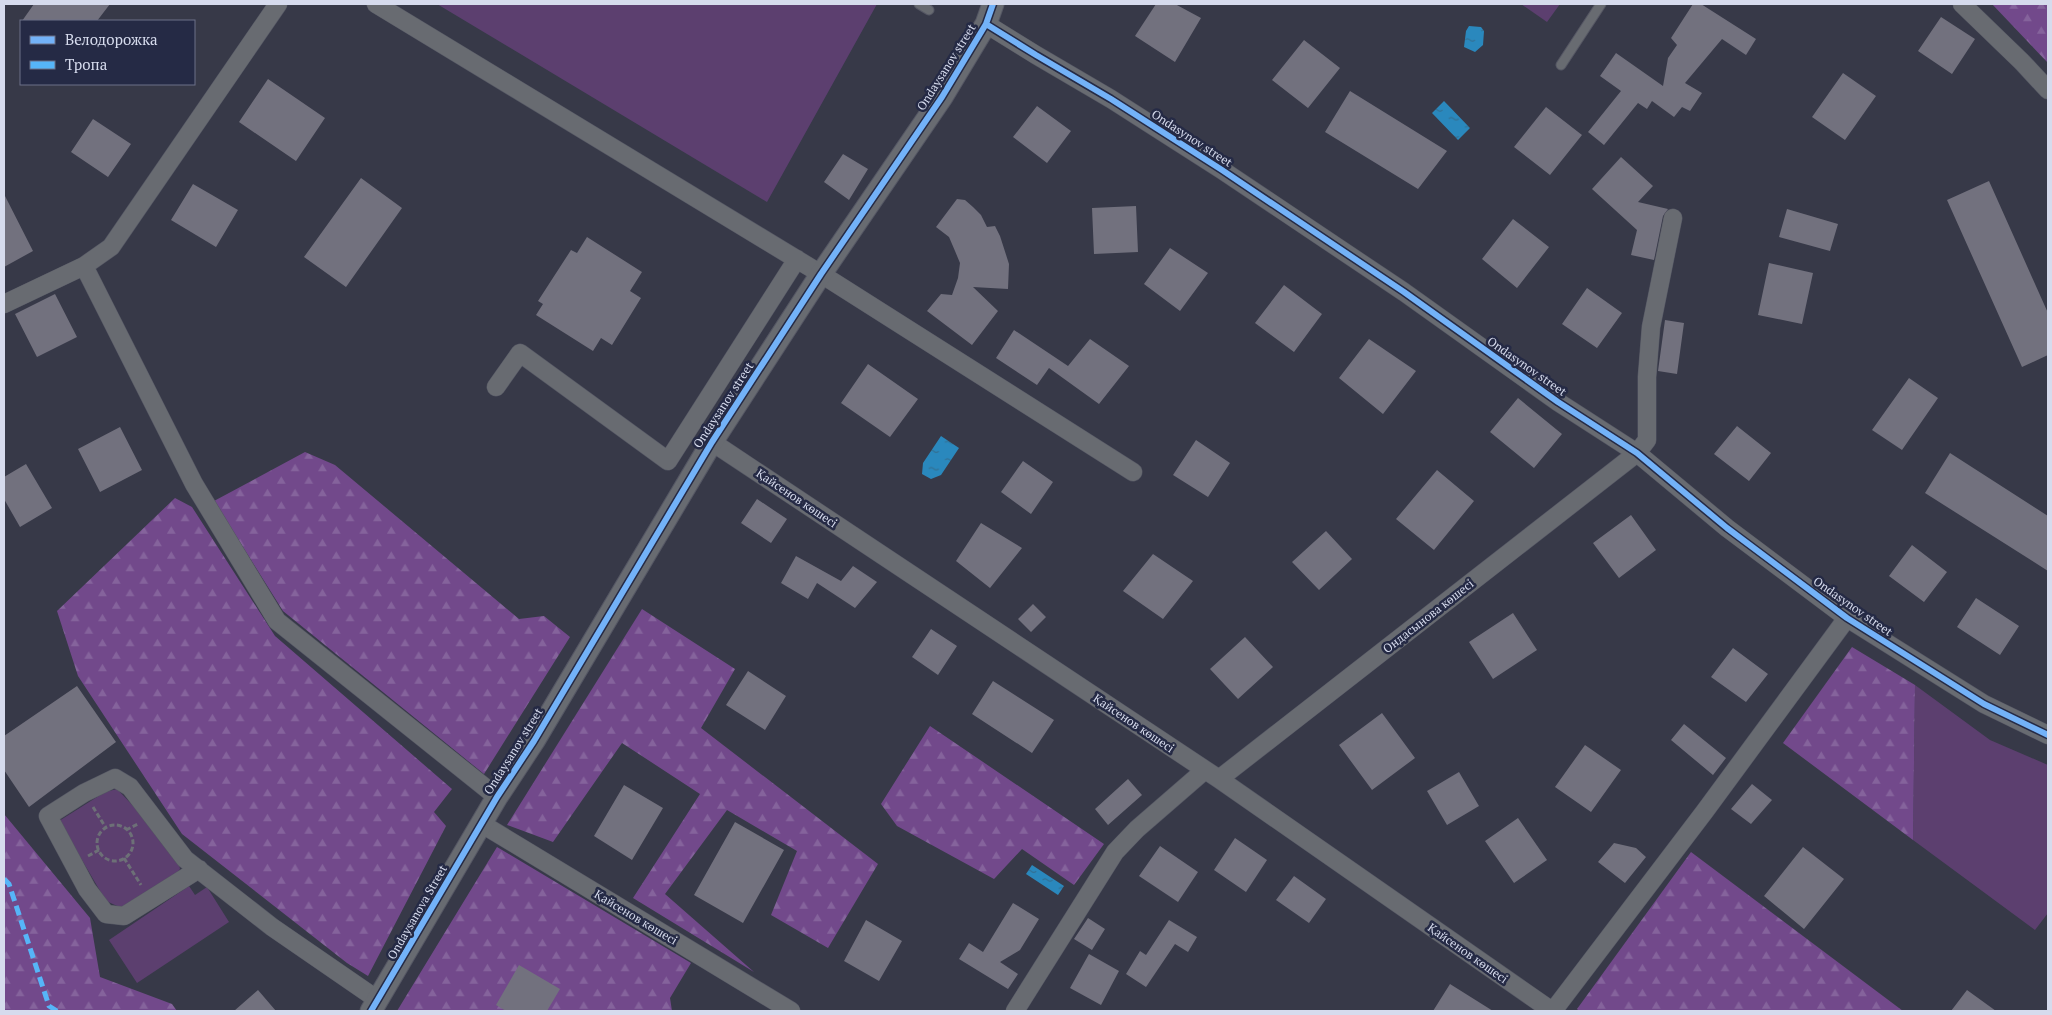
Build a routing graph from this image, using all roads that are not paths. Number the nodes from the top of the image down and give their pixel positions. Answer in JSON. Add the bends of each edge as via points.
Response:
{"nodes":[{"id":1,"x":278,"y":4,"type":"edge"},
{"id":2,"x":376,"y":4,"type":"edge"},
{"id":3,"x":918,"y":4,"type":"edge"},
{"id":4,"x":993,"y":4,"type":"edge"},
{"id":5,"x":1601,"y":4,"type":"edge"},
{"id":6,"x":1962,"y":4,"type":"edge"},
{"id":7,"x":929,"y":10,"type":"dead end"},
{"id":8,"x":986,"y":24,"type":"junction"},
{"id":9,"x":1560,"y":65,"type":"dead end"},
{"id":10,"x":2048,"y":90,"type":"edge"},
{"id":11,"x":1673,"y":218,"type":"dead end"},
{"id":12,"x":797,"y":259,"type":"junction"},
{"id":13,"x":84,"y":266,"type":"junction"},
{"id":14,"x":821,"y":274,"type":"junction"},
{"id":15,"x":4,"y":304,"type":"edge"},
{"id":16,"x":496,"y":387,"type":"dead end"},
{"id":17,"x":712,"y":442,"type":"junction"},
{"id":18,"x":1637,"y":452,"type":"junction"},
{"id":19,"x":1133,"y":472,"type":"dead end"},
{"id":20,"x":1847,"y":618,"type":"junction"},
{"id":21,"x":2048,"y":734,"type":"edge"},
{"id":22,"x":1212,"y":775,"type":"junction"},
{"id":23,"x":497,"y":797,"type":"junction"},
{"id":24,"x":482,"y":824,"type":"junction"},
{"id":25,"x":199,"y":869,"type":"junction"},
{"id":26,"x":375,"y":1006,"type":"edge"},
{"id":27,"x":791,"y":1011,"type":"edge"},
{"id":28,"x":1014,"y":1011,"type":"edge"},
{"id":29,"x":1552,"y":1011,"type":"edge"}],
"edges":[{"from":1,"to":13,"type":"street","via":[[111,247]]},
{"from":2,"to":12,"type":"street"},
{"from":3,"to":7,"type":"lane"},
{"from":4,"to":8,"type":"street","name":"Ondaysanov street"},
{"from":5,"to":9,"type":"lane"},
{"from":6,"to":10,"type":"street"},
{"from":8,"to":14,"type":"street","name":"Ondaysanov street","via":[[942,97]]},
{"from":8,"to":18,"type":"street","name":"Ondasynov street","via":[[1222,170],[1404,292],[1558,402]]},
{"from":11,"to":18,"type":"street","via":[[1651,327],[1647,440]]},
{"from":12,"to":14,"type":"street"},
{"from":12,"to":16,"type":"street","via":[[668,461],[520,353]]},
{"from":13,"to":15,"type":"street"},
{"from":13,"to":23,"type":"street","via":[[194,484],[277,621]]},
{"from":14,"to":17,"type":"street","name":"Ondaysanov street"},
{"from":14,"to":19,"type":"street"},
{"from":17,"to":22,"type":"street","name":"Қайсенов көшесі"},
{"from":17,"to":23,"type":"street","name":"Ondaysanov street","via":[[534,741]]},
{"from":18,"to":20,"type":"street","name":"Ondasynov street","via":[[1727,528]]},
{"from":18,"to":22,"type":"street","name":"Ондасынова көшесі"},
{"from":20,"to":21,"type":"street","name":"Ondasynov street","via":[[1984,704]]},
{"from":20,"to":29,"type":"street"},
{"from":22,"to":28,"type":"street","name":"Ондасынова көшесі","via":[[1137,830],[1115,852]]},
{"from":22,"to":29,"type":"street","name":"Қайсенов көшесі"},
{"from":23,"to":24,"type":"street","name":"Ondaysanov street"},
{"from":24,"to":26,"type":"street","name":"Ondaysanova Street"},
{"from":24,"to":27,"type":"street","name":"Қайсенов көшесі"},
{"from":25,"to":25,"type":"street","via":[[185,859],[130,787],[115,778],[48,816],[87,888],[106,914],[124,916]]},
{"from":25,"to":26,"type":"street"}]}
